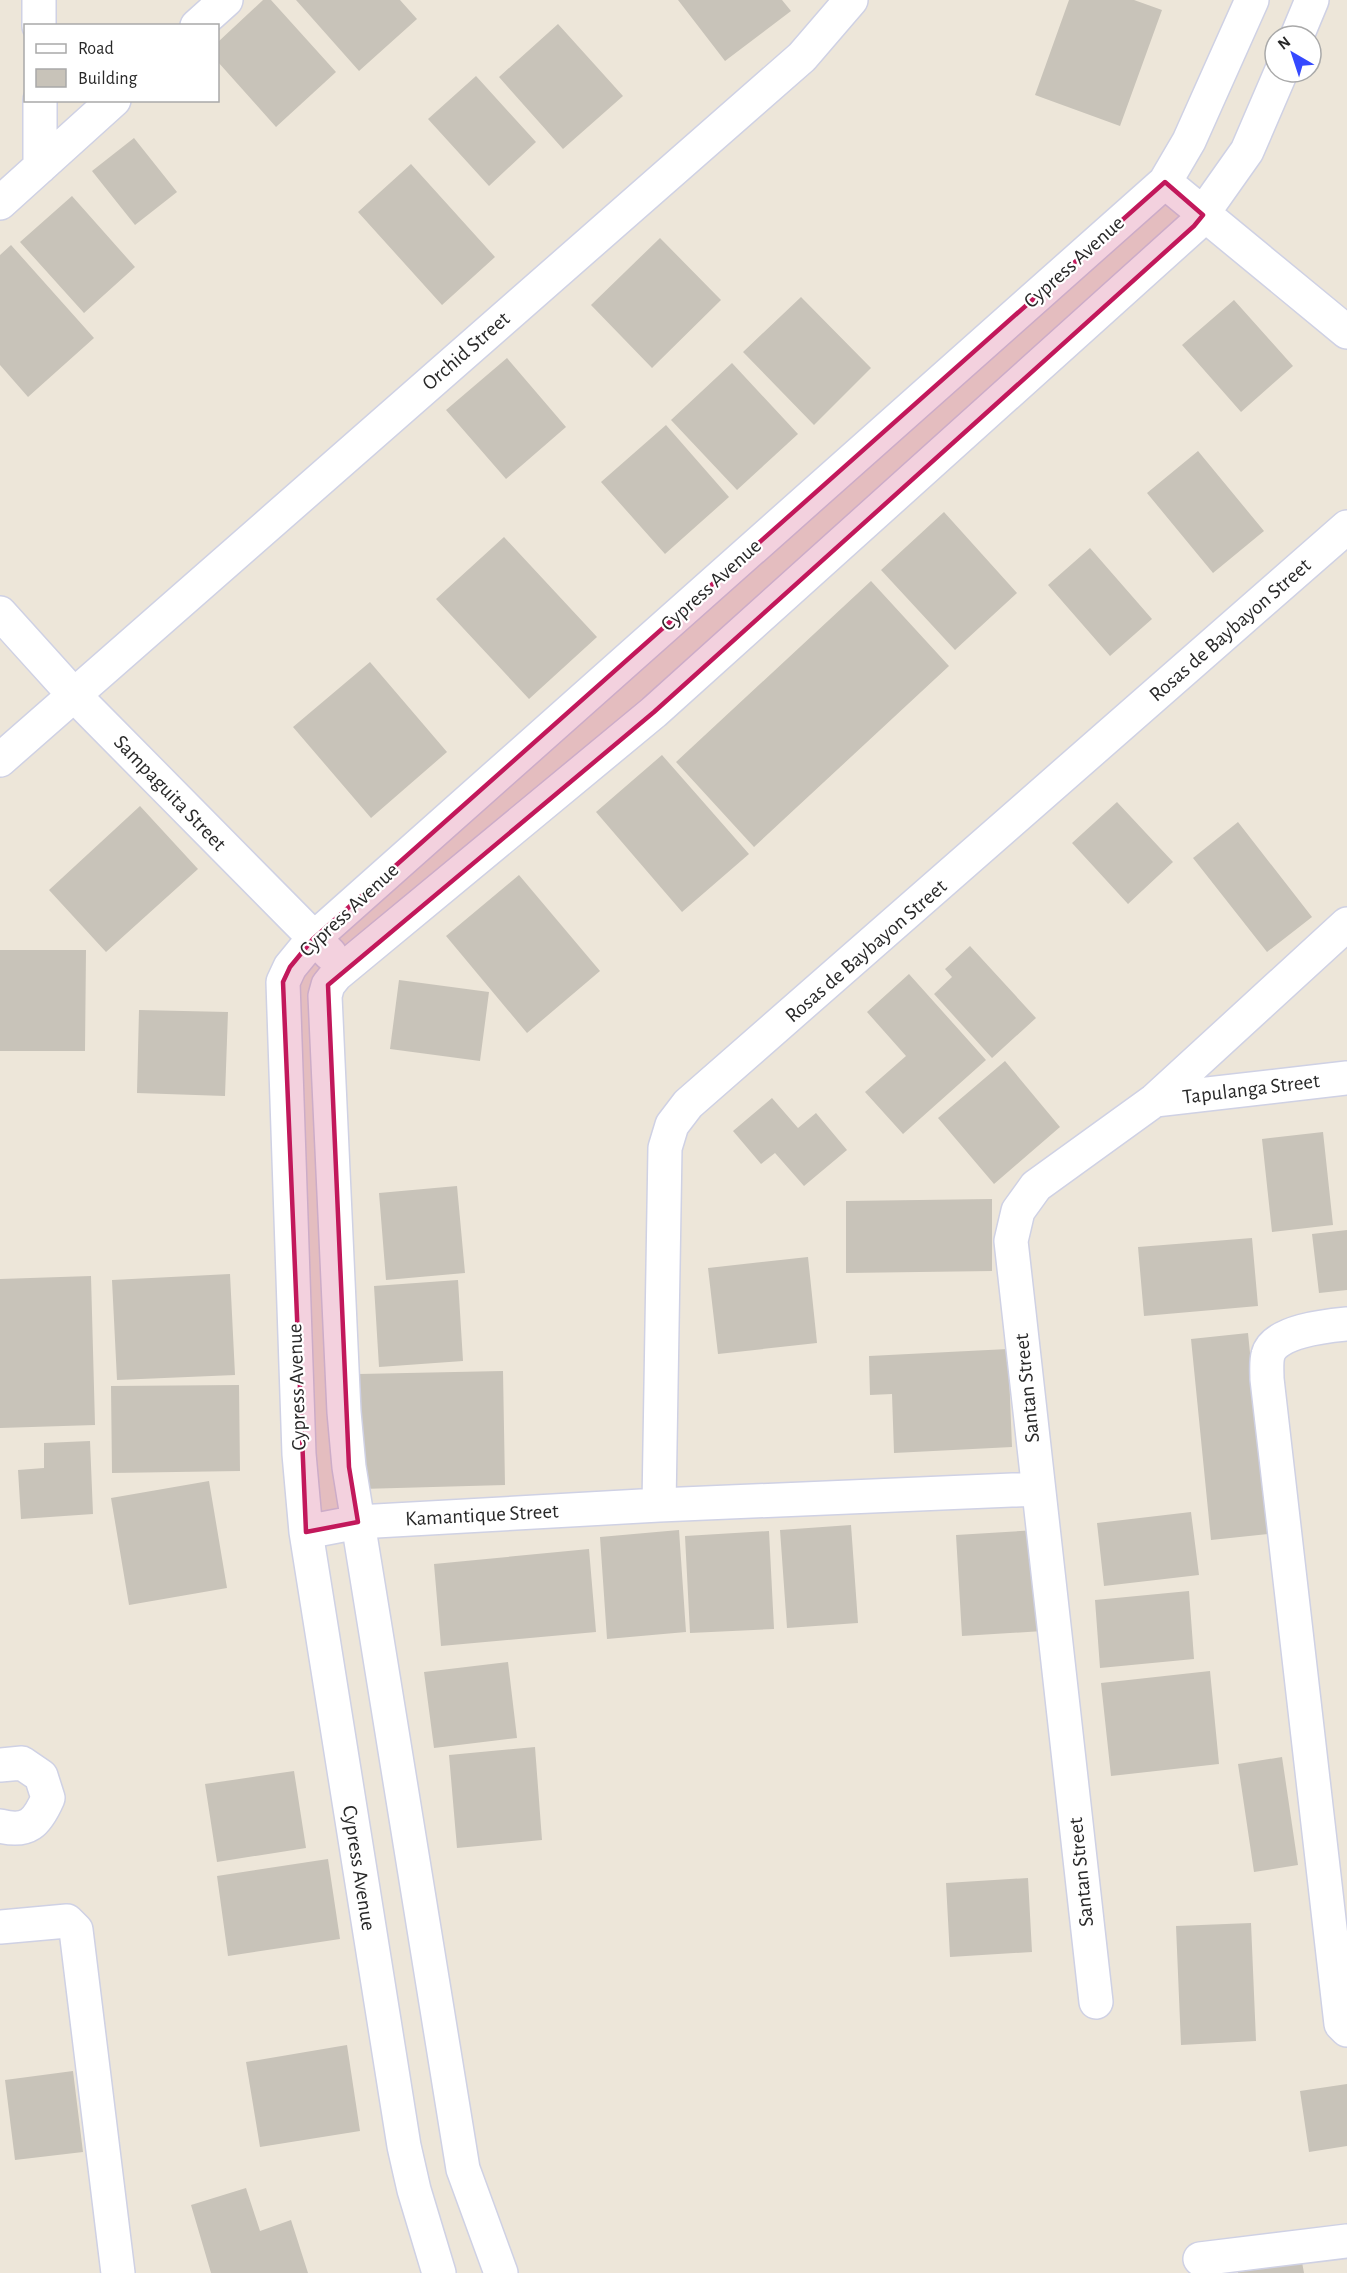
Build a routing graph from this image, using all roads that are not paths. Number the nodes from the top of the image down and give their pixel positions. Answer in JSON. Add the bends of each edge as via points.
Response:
{"nodes":[{"id":1,"x":39,"y":0,"type":"edge"},
{"id":2,"x":226,"y":0,"type":"edge"},
{"id":3,"x":851,"y":0,"type":"edge"},
{"id":4,"x":1252,"y":0,"type":"edge"},
{"id":5,"x":1312,"y":0,"type":"edge"},
{"id":6,"x":39,"y":24,"type":"edge"},
{"id":7,"x":199,"y":24,"type":"edge"},
{"id":8,"x":1302,"y":24,"type":"edge"},
{"id":9,"x":1276,"y":84,"type":"edge"},
{"id":10,"x":40,"y":102,"type":"edge"},
{"id":11,"x":112,"y":102,"type":"edge"},
{"id":12,"x":40,"y":167,"type":"junction"},
{"id":13,"x":1165,"y":182,"type":"junction"},
{"id":14,"x":0,"y":203,"type":"edge"},
{"id":15,"x":1203,"y":215,"type":"junction"},
{"id":16,"x":1347,"y":332,"type":"edge"},
{"id":17,"x":1347,"y":527,"type":"edge"},
{"id":18,"x":0,"y":613,"type":"edge"},
{"id":19,"x":74,"y":695,"type":"junction"},
{"id":20,"x":0,"y":760,"type":"edge"},
{"id":21,"x":1347,"y":924,"type":"edge"},
{"id":22,"x":313,"y":939,"type":"junction"},
{"id":23,"x":345,"y":968,"type":"junction"},
{"id":24,"x":1347,"y":1078,"type":"edge"},
{"id":25,"x":1155,"y":1100,"type":"junction"},
{"id":26,"x":1347,"y":1324,"type":"edge"},
{"id":27,"x":1038,"y":1489,"type":"junction"},
{"id":28,"x":659,"y":1504,"type":"junction"},
{"id":29,"x":358,"y":1522,"type":"junction"},
{"id":30,"x":306,"y":1532,"type":"junction"},
{"id":31,"x":0,"y":1765,"type":"edge"},
{"id":32,"x":0,"y":1826,"type":"edge"},
{"id":33,"x":0,"y":1927,"type":"edge"},
{"id":34,"x":1096,"y":2002,"type":"dead end"},
{"id":35,"x":1347,"y":2030,"type":"edge"},
{"id":36,"x":1347,"y":2241,"type":"edge"},
{"id":37,"x":1200,"y":2259,"type":"dead end"},
{"id":38,"x":118,"y":2273,"type":"edge"},
{"id":39,"x":439,"y":2273,"type":"edge"},
{"id":40,"x":501,"y":2273,"type":"edge"}],
"edges":[{"from":1,"to":6,"type":"street"},
{"from":2,"to":7,"type":"street"},
{"from":3,"to":19,"type":"street","name":"Orchid Street","via":[[802,57]]},
{"from":4,"to":13,"type":"street","name":"Cypress Avenue","via":[[1189,141]]},
{"from":5,"to":8,"type":"street"},
{"from":9,"to":15,"type":"street","name":"Cypress Avenue","via":[[1247,151]]},
{"from":10,"to":12,"type":"street"},
{"from":11,"to":12,"type":"street"},
{"from":12,"to":14,"type":"street"},
{"from":13,"to":15,"type":"street"},
{"from":13,"to":22,"type":"street","name":"Cypress Avenue"},
{"from":15,"to":16,"type":"street"},
{"from":15,"to":23,"type":"street","name":"Cypress Avenue","via":[[654,712]]},
{"from":17,"to":28,"type":"street","name":"Rosas de Baybayon Street","via":[[688,1104],[672,1125],[665,1148]]},
{"from":18,"to":19,"type":"street","name":"Sampaguita Street"},
{"from":19,"to":20,"type":"street","name":"Orchid Street"},
{"from":19,"to":22,"type":"street","name":"Sampaguita Street"},
{"from":21,"to":25,"type":"street","name":"Santan Street"},
{"from":22,"to":23,"type":"street","name":"Sampaguita Street"},
{"from":22,"to":30,"type":"street","name":"Cypress Avenue","via":[[283,982],[299,1454]]},
{"from":23,"to":29,"type":"street","name":"Cypress Avenue","via":[[328,986],[325,996],[344,1412]]},
{"from":24,"to":25,"type":"street","name":"Tapulanga Street"},
{"from":25,"to":27,"type":"street","name":"Santan Street","via":[[1036,1186],[1018,1211],[1011,1241]]},
{"from":26,"to":35,"type":"street","via":[[1282,1337],[1268,1353],[1267,1379],[1341,2024]]},
{"from":27,"to":28,"type":"street","name":"Kamantique Street"},
{"from":27,"to":34,"type":"street","name":"Santan Street"},
{"from":28,"to":29,"type":"street","name":"Kamantique Street"},
{"from":29,"to":30,"type":"street","name":"Kamantique Street"},
{"from":29,"to":40,"type":"street","name":"Cypress Avenue","via":[[463,2169]]},
{"from":30,"to":39,"type":"street","name":"Cypress Avenue","via":[[404,2146]]},
{"from":31,"to":32,"type":"street","via":[[22,1763],[41,1776],[48,1798],[38,1819],[17,1830]]},
{"from":33,"to":38,"type":"street","via":[[68,1921],[76,1930]]},
{"from":36,"to":37,"type":"street"}]}
